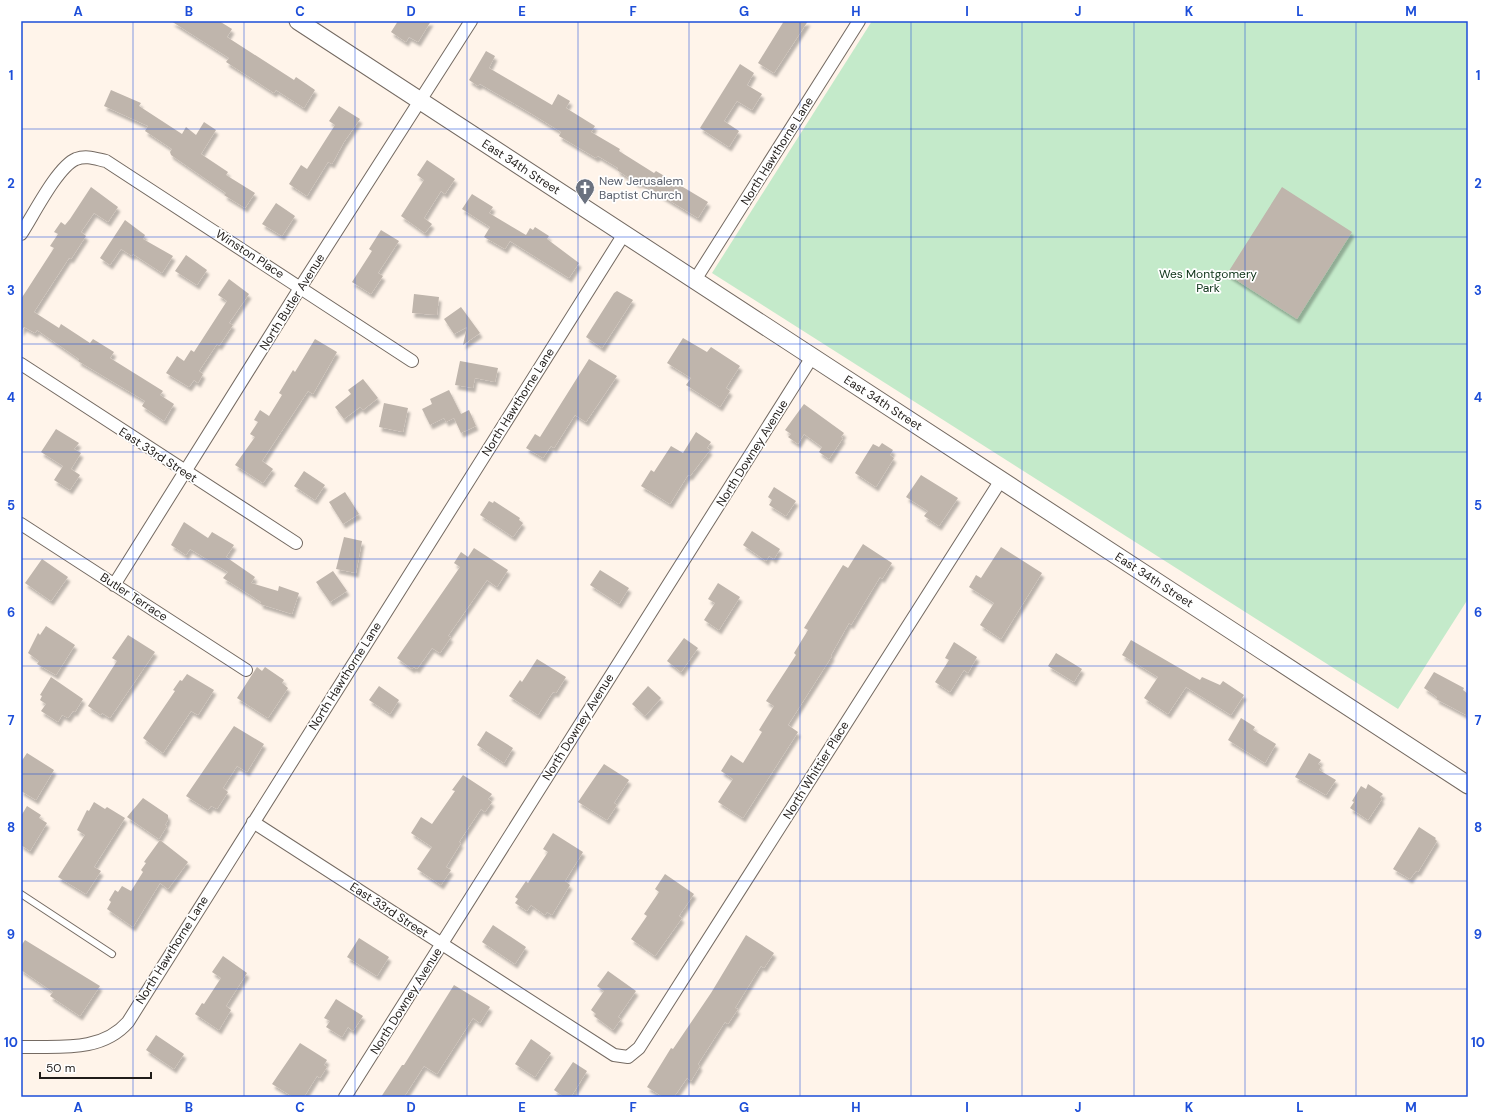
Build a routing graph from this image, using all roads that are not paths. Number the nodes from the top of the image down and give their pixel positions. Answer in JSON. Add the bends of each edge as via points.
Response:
{"nodes":[{"id":1,"x":298,"y":21,"type":"edge"},
{"id":2,"x":471,"y":21,"type":"edge"},
{"id":3,"x":860,"y":21,"type":"edge"},
{"id":4,"x":420,"y":102,"type":"junction"},
{"id":5,"x":21,"y":234,"type":"edge"},
{"id":6,"x":624,"y":234,"type":"junction"},
{"id":7,"x":695,"y":280,"type":"junction"},
{"id":8,"x":300,"y":288,"type":"junction"},
{"id":9,"x":812,"y":357,"type":"junction"},
{"id":10,"x":412,"y":361,"type":"dead end"},
{"id":11,"x":21,"y":364,"type":"edge"},
{"id":12,"x":185,"y":472,"type":"junction"},
{"id":13,"x":1001,"y":480,"type":"junction"},
{"id":14,"x":21,"y":524,"type":"edge"},
{"id":15,"x":296,"y":543,"type":"dead end"},
{"id":16,"x":114,"y":585,"type":"junction"},
{"id":17,"x":246,"y":670,"type":"dead end"},
{"id":18,"x":1468,"y":785,"type":"edge"},
{"id":19,"x":253,"y":822,"type":"junction"},
{"id":20,"x":21,"y":894,"type":"edge"},
{"id":21,"x":442,"y":943,"type":"junction"},
{"id":22,"x":112,"y":954,"type":"dead end"},
{"id":23,"x":21,"y":1048,"type":"edge"},
{"id":24,"x":628,"y":1057,"type":"joint"},
{"id":25,"x":345,"y":1097,"type":"edge"}],
"edges":[{"from":1,"to":4,"type":"main road","name":"East 34th Street"},
{"from":2,"to":4,"type":"street","name":"North Butler Avenue"},
{"from":3,"to":7,"type":"street","name":"North Hawthorne Lane"},
{"from":4,"to":6,"type":"main road","name":"East 34th Street"},
{"from":4,"to":8,"type":"street","name":"North Butler Avenue"},
{"from":5,"to":8,"type":"street","name":"Winston Place","via":[[63,168],[84,157],[97,158],[106,161]]},
{"from":6,"to":7,"type":"main road","name":"East 34th Street"},
{"from":6,"to":19,"type":"street","name":"North Hawthorne Lane"},
{"from":7,"to":9,"type":"main road","name":"East 34th Street"},
{"from":8,"to":10,"type":"street","name":"Winston Place"},
{"from":8,"to":12,"type":"street","name":"North Butler Avenue"},
{"from":9,"to":13,"type":"main road","name":"East 34th Street"},
{"from":9,"to":21,"type":"street","name":"North Downey Avenue"},
{"from":11,"to":12,"type":"street","name":"East 33rd Street"},
{"from":12,"to":15,"type":"street","name":"East 33rd Street"},
{"from":12,"to":16,"type":"street","name":"North Butler Avenue"},
{"from":13,"to":18,"type":"main road","name":"East 34th Street"},
{"from":13,"to":24,"type":"street","name":"North Whittier Place","via":[[639,1048],[635,1054]]},
{"from":14,"to":16,"type":"street","name":"Butler Terrace"},
{"from":16,"to":17,"type":"street","name":"Butler Terrace"},
{"from":19,"to":21,"type":"street","name":"East 33rd Street"},
{"from":19,"to":23,"type":"street","name":"North Hawthorne Lane","via":[[131,1018],[120,1031],[106,1040],[90,1045]]},
{"from":20,"to":22,"type":"lane"},
{"from":21,"to":24,"type":"street","name":"East 33rd Street","via":[[614,1055]]},
{"from":21,"to":25,"type":"street","name":"North Downey Avenue"}]}
